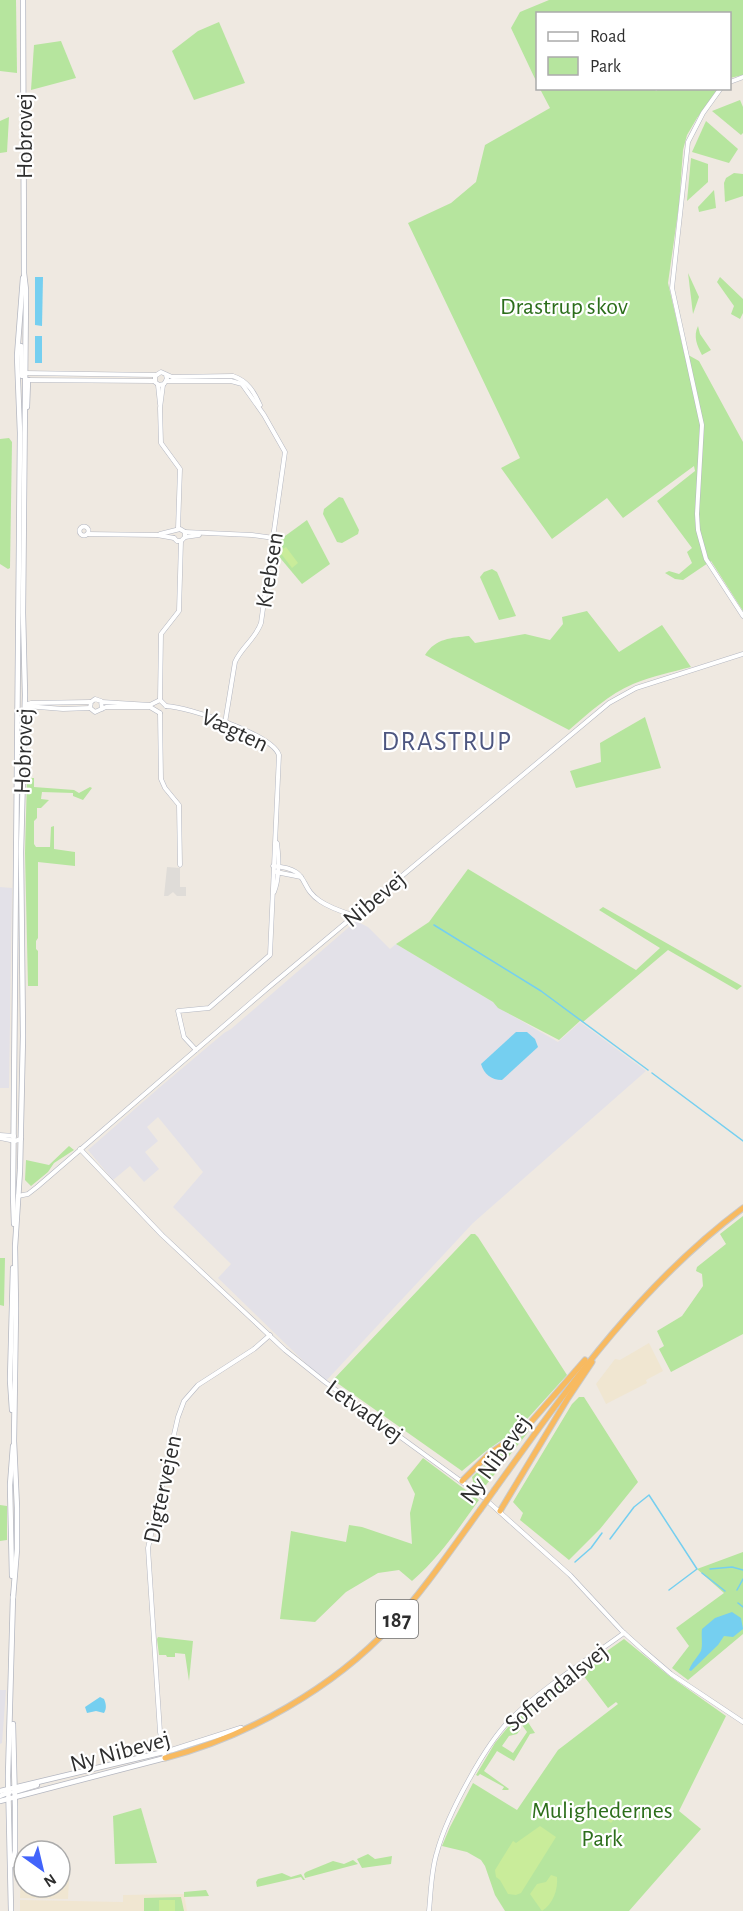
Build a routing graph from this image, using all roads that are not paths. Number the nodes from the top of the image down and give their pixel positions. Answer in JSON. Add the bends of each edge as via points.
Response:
{"nodes":[{"id":1,"x":23,"y":0,"type":"edge"},
{"id":2,"x":720,"y":90,"type":"edge"},
{"id":3,"x":24,"y":273,"type":"junction"},
{"id":4,"x":156,"y":375,"type":"junction"},
{"id":5,"x":165,"y":375,"type":"junction"},
{"id":6,"x":23,"y":377,"type":"junction"},
{"id":7,"x":160,"y":383,"type":"junction"},
{"id":8,"x":264,"y":416,"type":"junction"},
{"id":9,"x":87,"y":532,"type":"dead end"},
{"id":10,"x":179,"y":535,"type":"junction"},
{"id":11,"x":274,"y":538,"type":"junction"},
{"id":12,"x":743,"y":616,"type":"edge"},
{"id":13,"x":743,"y":654,"type":"edge"},
{"id":14,"x":160,"y":700,"type":"junction"},
{"id":15,"x":91,"y":702,"type":"junction"},
{"id":16,"x":102,"y":702,"type":"junction"},
{"id":17,"x":18,"y":705,"type":"junction"},
{"id":18,"x":25,"y":705,"type":"junction"},
{"id":19,"x":154,"y":706,"type":"junction"},
{"id":20,"x":166,"y":706,"type":"junction"},
{"id":21,"x":90,"y":708,"type":"junction"},
{"id":22,"x":102,"y":709,"type":"junction"},
{"id":23,"x":160,"y":713,"type":"junction"},
{"id":24,"x":225,"y":723,"type":"junction"},
{"id":25,"x":180,"y":865,"type":"dead end"},
{"id":26,"x":276,"y":869,"type":"junction"},
{"id":27,"x":355,"y":916,"type":"junction"},
{"id":28,"x":196,"y":1050,"type":"junction"},
{"id":29,"x":0,"y":1136,"type":"edge"},
{"id":30,"x":15,"y":1138,"type":"junction"},
{"id":31,"x":21,"y":1139,"type":"junction"},
{"id":32,"x":80,"y":1149,"type":"junction"},
{"id":33,"x":16,"y":1194,"type":"junction"},
{"id":34,"x":743,"y":1208,"type":"edge"},
{"id":35,"x":618,"y":1326,"type":"junction"},
{"id":36,"x":270,"y":1335,"type":"junction"},
{"id":37,"x":597,"y":1349,"type":"junction"},
{"id":38,"x":462,"y":1481,"type":"junction"},
{"id":39,"x":500,"y":1511,"type":"junction"},
{"id":40,"x":624,"y":1633,"type":"junction"},
{"id":41,"x":11,"y":1707,"type":"junction"},
{"id":42,"x":266,"y":1718,"type":"junction"},
{"id":43,"x":743,"y":1722,"type":"edge"},
{"id":44,"x":241,"y":1728,"type":"joint"},
{"id":45,"x":164,"y":1755,"type":"junction"},
{"id":46,"x":0,"y":1791,"type":"edge"},
{"id":47,"x":11,"y":1793,"type":"junction"},
{"id":48,"x":0,"y":1796,"type":"edge"},
{"id":49,"x":0,"y":1801,"type":"edge"},
{"id":50,"x":11,"y":1872,"type":"junction"},
{"id":51,"x":11,"y":1911,"type":"edge"},
{"id":52,"x":429,"y":1911,"type":"edge"}],
"edges":[{"from":1,"to":3,"type":"main road","name":"Hobrovej"},
{"from":2,"to":12,"type":"street","via":[[688,142],[672,288],[702,425],[698,530],[706,559]]},
{"from":3,"to":6,"type":"main road","name":"Hobrovej"},
{"from":3,"to":6,"type":"main road","name":"Hobrovej","via":[[20,322]]},
{"from":4,"to":5,"type":"street"},
{"from":4,"to":6,"type":"street"},
{"from":4,"to":7,"type":"street"},
{"from":5,"to":7,"type":"street"},
{"from":5,"to":8,"type":"street","name":"Krebsen","via":[[240,378],[250,387]]},
{"from":6,"to":7,"type":"street","name":"Krebsen"},
{"from":6,"to":17,"type":"main road","name":"Hobrovej"},
{"from":6,"to":18,"type":"main road","name":"Hobrovej"},
{"from":7,"to":8,"type":"street","name":"Krebsen","via":[[237,381]]},
{"from":7,"to":10,"type":"street","via":[[161,443],[180,469]]},
{"from":8,"to":11,"type":"street","name":"Krebsen","via":[[285,452]]},
{"from":9,"to":10,"type":"street"},
{"from":10,"to":11,"type":"street"},
{"from":10,"to":14,"type":"street","via":[[179,611],[161,634]]},
{"from":11,"to":24,"type":"street","name":"Krebsen","via":[[261,623],[237,656]]},
{"from":13,"to":27,"type":"street","name":"Nibevej","via":[[636,688],[609,703]]},
{"from":14,"to":19,"type":"street"},
{"from":14,"to":20,"type":"street"},
{"from":15,"to":16,"type":"street"},
{"from":15,"to":18,"type":"street"},
{"from":15,"to":21,"type":"street"},
{"from":16,"to":19,"type":"street"},
{"from":16,"to":22,"type":"street"},
{"from":17,"to":18,"type":"main road"},
{"from":17,"to":30,"type":"main road","name":"Hobrovej"},
{"from":18,"to":21,"type":"street"},
{"from":18,"to":31,"type":"main road","name":"Hobrovej","via":[[21,800]]},
{"from":19,"to":22,"type":"street"},
{"from":19,"to":23,"type":"street"},
{"from":20,"to":23,"type":"street"},
{"from":20,"to":24,"type":"street","name":"Vægten"},
{"from":21,"to":22,"type":"street","via":[[97,712]]},
{"from":23,"to":25,"type":"street","via":[[160,779],[179,805]]},
{"from":24,"to":26,"type":"street","name":"Vægten","via":[[273,745],[279,755]]},
{"from":26,"to":27,"type":"street","via":[[295,870],[319,901]]},
{"from":26,"to":28,"type":"street","via":[[268,958],[209,1008],[178,1011],[184,1037]]},
{"from":27,"to":28,"type":"street","name":"Nibevej"},
{"from":28,"to":32,"type":"street","name":"Nibevej"},
{"from":29,"to":30,"type":"street"},
{"from":30,"to":31,"type":"street"},
{"from":30,"to":33,"type":"main road","name":"Hobrovej"},
{"from":31,"to":33,"type":"main road","name":"Hobrovej"},
{"from":32,"to":33,"type":"street","name":"Nibevej","via":[[28,1194]]},
{"from":32,"to":36,"type":"street","name":"Letvadvej","via":[[162,1235]]},
{"from":33,"to":41,"type":"main road","name":"Hobrovej","via":[[10,1380],[17,1549]]},
{"from":34,"to":35,"type":"highway","name":"Ny Nibevej","number":"187","via":[[664,1277]]},
{"from":35,"to":37,"type":"highway","name":"Ny Nibevej","number":"187"},
{"from":35,"to":39,"type":"highway","via":[[578,1382]]},
{"from":36,"to":38,"type":"street","name":"Letvadvej","via":[[325,1382]]},
{"from":36,"to":45,"type":"street","name":"Digtervejen","via":[[198,1385],[184,1401],[176,1426],[148,1548]]},
{"from":37,"to":38,"type":"highway","via":[[524,1430],[489,1454]]},
{"from":37,"to":42,"type":"highway","name":"Ny Nibevej","number":"187","bridge":true,"via":[[413,1601],[362,1654],[319,1687]]},
{"from":38,"to":39,"type":"street","name":"Letvadvej"},
{"from":39,"to":40,"type":"street","name":"Letvadvej","via":[[570,1575]]},
{"from":40,"to":43,"type":"street","name":"Letvadvej","via":[[658,1663]]},
{"from":40,"to":52,"type":"street","name":"Sofiendalsvej","via":[[526,1706],[493,1741],[439,1842]]},
{"from":41,"to":47,"type":"main road","name":"Hobrovej"},
{"from":41,"to":47,"type":"main road","name":"Hobrovej"},
{"from":42,"to":44,"type":"highway","name":"Ny Nibevej","number":"187"},
{"from":42,"to":45,"type":"highway","name":"Ny Nibevej","number":"187","via":[[227,1738]]},
{"from":44,"to":45,"type":"main road","name":"Ny Nibevej","number":"187"},
{"from":45,"to":47,"type":"main road","name":"Ny Nibevej","number":"187"},
{"from":45,"to":47,"type":"main road","name":"Ny Nibevej","number":"187","via":[[49,1780]]},
{"from":46,"to":47,"type":"main road","number":"187"},
{"from":47,"to":48,"type":"main road"},
{"from":47,"to":49,"type":"main road","number":"187"},
{"from":47,"to":50,"type":"main road","name":"Hobrovej"},
{"from":47,"to":50,"type":"main road","name":"Hobrovej","via":[[15,1851]]},
{"from":50,"to":51,"type":"main road","name":"Hobrovej"}]}
